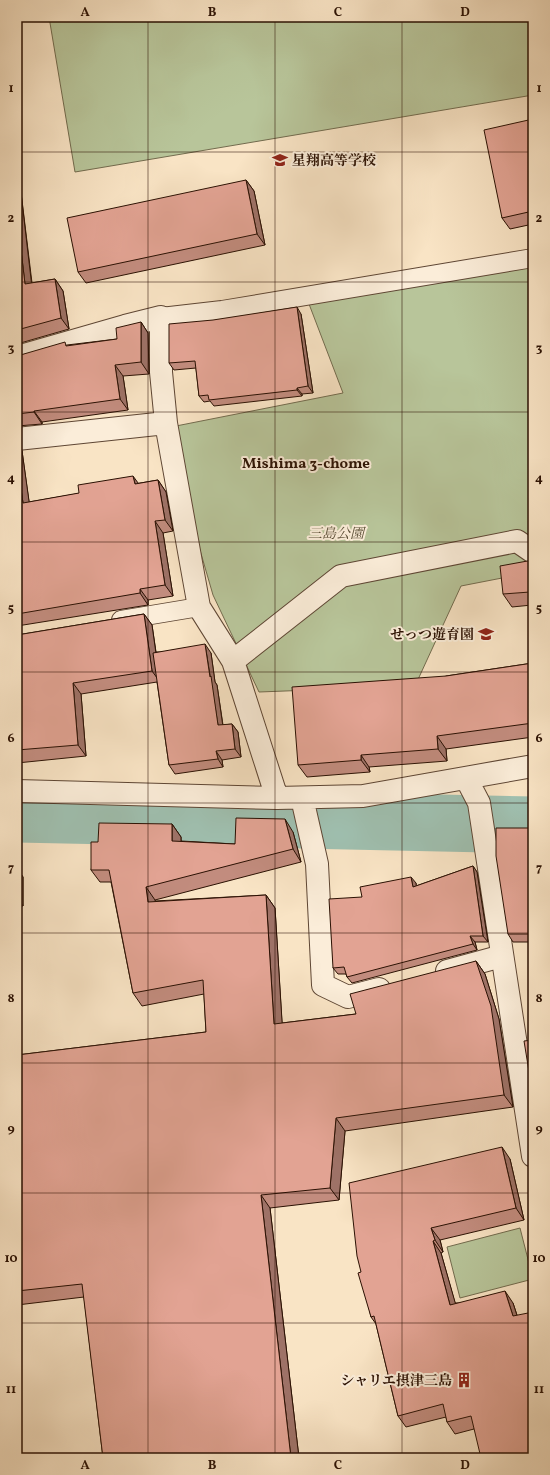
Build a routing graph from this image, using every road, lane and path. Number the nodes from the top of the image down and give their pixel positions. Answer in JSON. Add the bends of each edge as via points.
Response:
{"nodes":[{"id":1,"x":533,"y":258,"type":"edge"},
{"id":2,"x":162,"y":317,"type":"junction"},
{"id":3,"x":17,"y":358,"type":"edge"},
{"id":4,"x":166,"y":423,"type":"junction"},
{"id":5,"x":17,"y":439,"type":"edge"},
{"id":6,"x":533,"y":552,"type":"edge"},
{"id":7,"x":199,"y":607,"type":"junction"},
{"id":8,"x":108,"y":622,"type":"edge"},
{"id":9,"x":233,"y":661,"type":"junction"},
{"id":10,"x":533,"y":766,"type":"edge"},
{"id":11,"x":466,"y":778,"type":"junction"},
{"id":12,"x":17,"y":790,"type":"edge"},
{"id":13,"x":277,"y":798,"type":"junction"},
{"id":14,"x":305,"y":812,"type":"junction"},
{"id":15,"x":502,"y":956,"type":"junction"},
{"id":16,"x":425,"y":976,"type":"edge"},
{"id":17,"x":394,"y":985,"type":"edge"},
{"id":18,"x":533,"y":1156,"type":"edge"}],
"edges":[{"from":1,"to":2,"type":"lane","via":[[222,310]]},
{"from":2,"to":3,"type":"street"},
{"from":2,"to":4,"type":"street","via":[[161,372]]},
{"from":4,"to":5,"type":"street"},
{"from":4,"to":7,"type":"street"},
{"from":6,"to":9,"type":"street","via":[[517,542],[340,576]]},
{"from":7,"to":8,"type":"lane"},
{"from":7,"to":9,"type":"street"},
{"from":9,"to":13,"type":"street"},
{"from":10,"to":11,"type":"street"},
{"from":11,"to":14,"type":"street","via":[[363,796]]},
{"from":11,"to":15,"type":"street","via":[[480,803]]},
{"from":12,"to":13,"type":"street"},
{"from":13,"to":14,"type":"street"},
{"from":14,"to":17,"type":"street","via":[[317,864],[323,985],[348,997]]},
{"from":15,"to":16,"type":"street"},
{"from":15,"to":18,"type":"street"}]}
